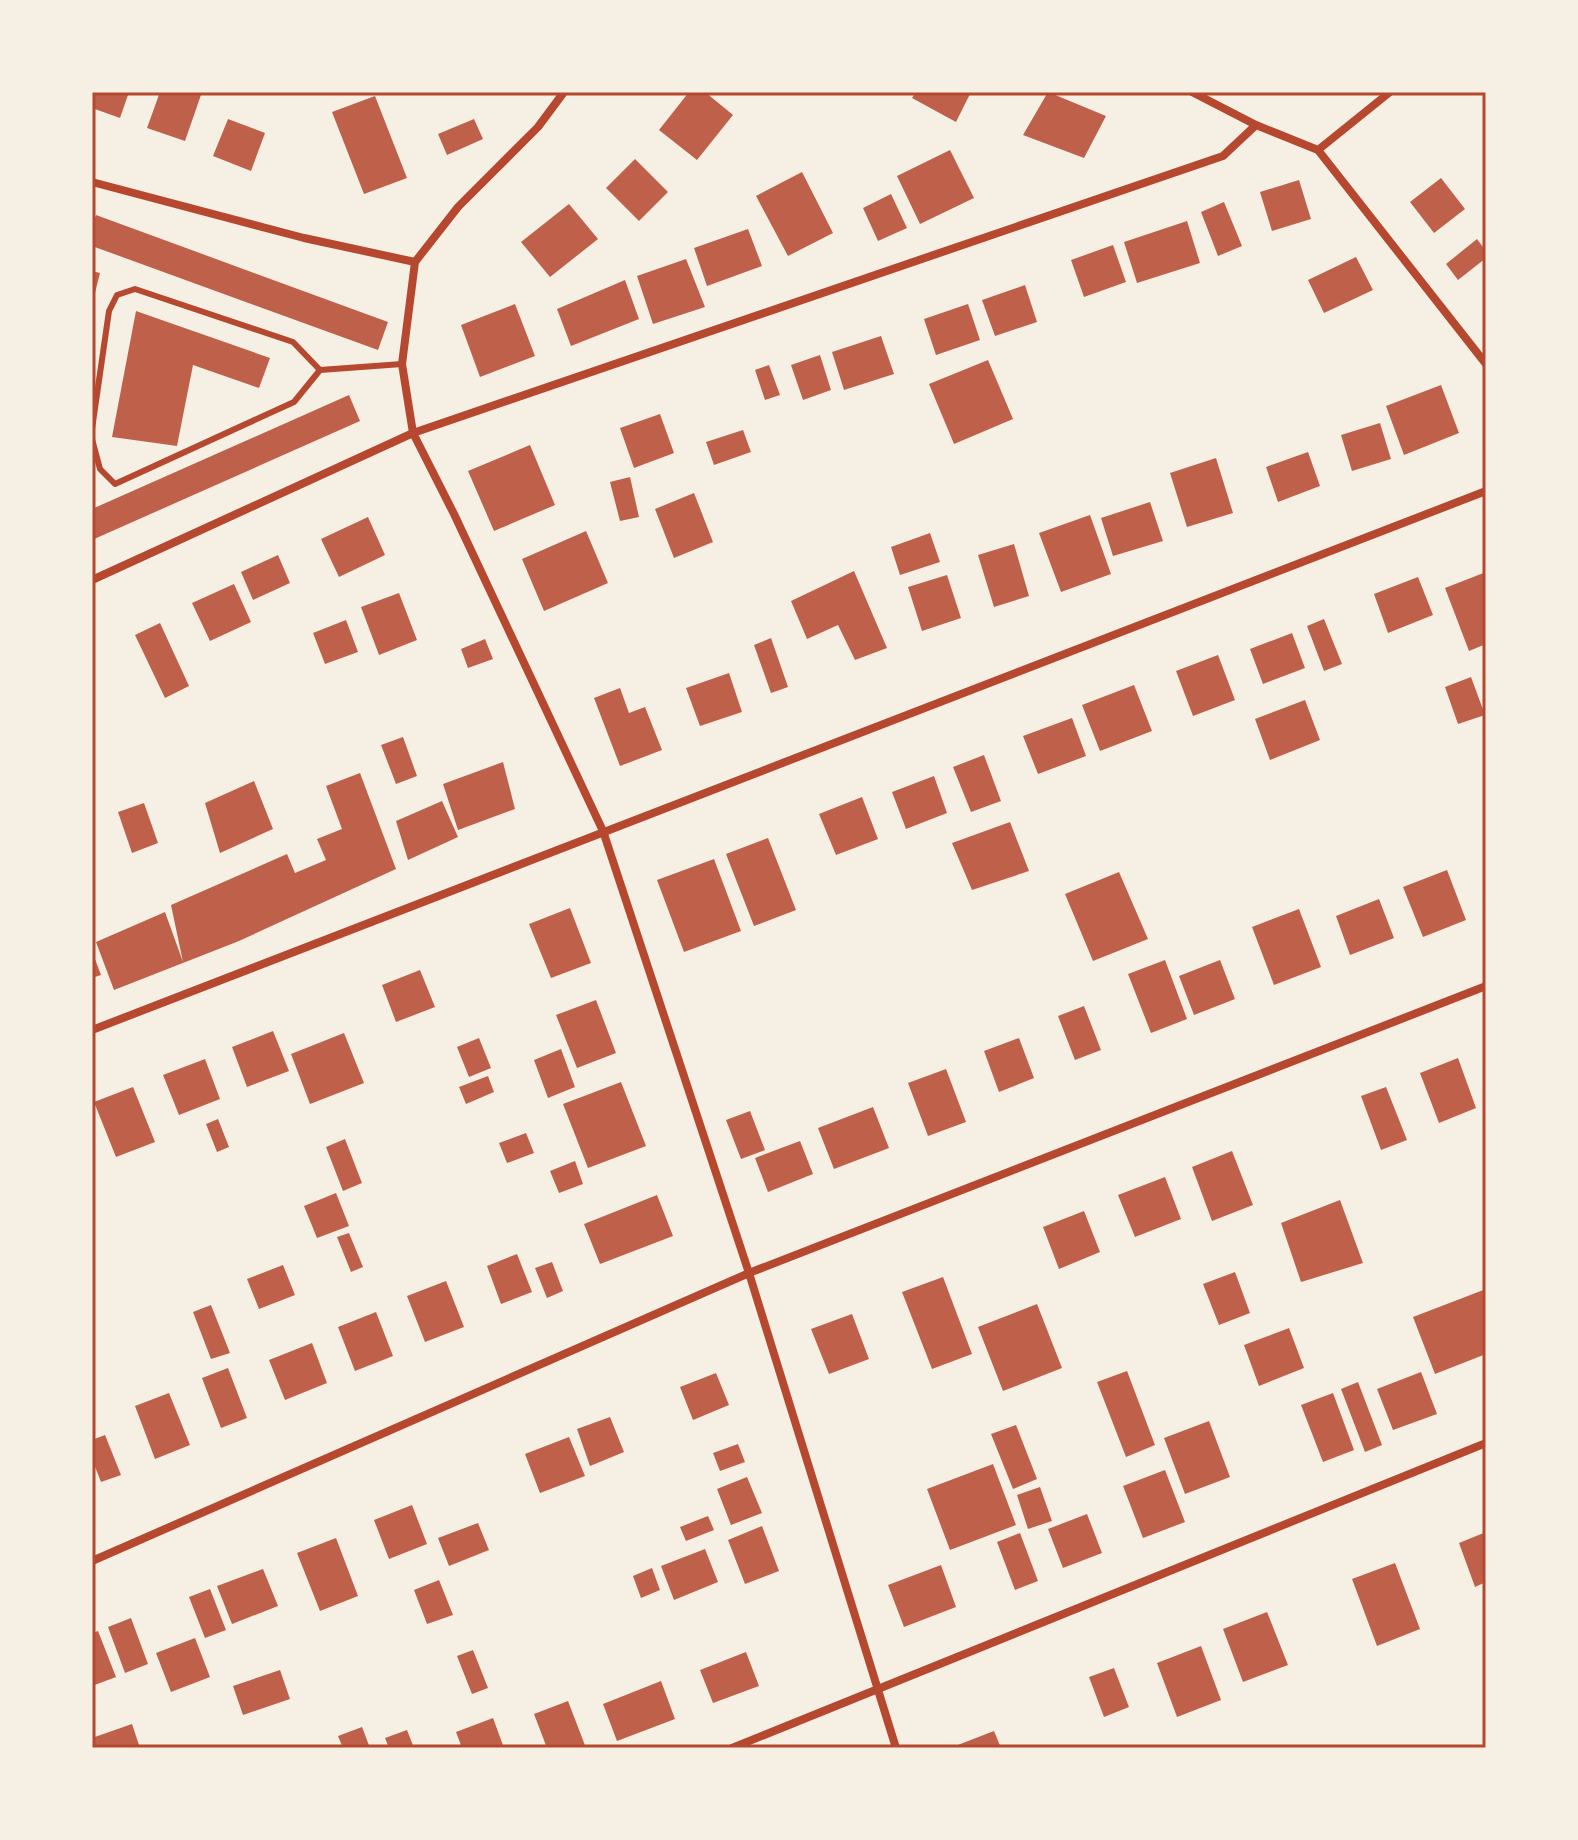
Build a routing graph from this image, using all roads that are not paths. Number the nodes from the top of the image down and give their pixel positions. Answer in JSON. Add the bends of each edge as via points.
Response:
{"nodes":[{"id":1,"x":564,"y":92,"type":"edge"},
{"id":2,"x":1192,"y":92,"type":"edge"},
{"id":3,"x":1390,"y":92,"type":"edge"},
{"id":4,"x":1256,"y":125,"type":"junction"},
{"id":5,"x":1318,"y":150,"type":"junction"},
{"id":6,"x":92,"y":182,"type":"edge"},
{"id":7,"x":415,"y":262,"type":"junction"},
{"id":8,"x":402,"y":364,"type":"junction"},
{"id":9,"x":1486,"y":364,"type":"edge"},
{"id":10,"x":320,"y":370,"type":"junction"},
{"id":11,"x":92,"y":429,"type":"edge"},
{"id":12,"x":413,"y":433,"type":"junction"},
{"id":13,"x":92,"y":439,"type":"edge"},
{"id":14,"x":1486,"y":491,"type":"edge"},
{"id":15,"x":92,"y":580,"type":"edge"},
{"id":16,"x":603,"y":831,"type":"junction"},
{"id":17,"x":1486,"y":986,"type":"edge"},
{"id":18,"x":92,"y":1030,"type":"edge"},
{"id":19,"x":749,"y":1273,"type":"junction"},
{"id":20,"x":1486,"y":1443,"type":"edge"},
{"id":21,"x":92,"y":1561,"type":"edge"},
{"id":22,"x":877,"y":1691,"type":"junction"},
{"id":23,"x":732,"y":1748,"type":"edge"},
{"id":24,"x":896,"y":1748,"type":"edge"}],
"edges":[{"from":1,"to":7,"type":"street"},
{"from":2,"to":4,"type":"street"},
{"from":3,"to":5,"type":"street"},
{"from":4,"to":5,"type":"street"},
{"from":4,"to":12,"type":"street","via":[[1223,156]]},
{"from":5,"to":9,"type":"street"},
{"from":6,"to":7,"type":"street"},
{"from":7,"to":8,"type":"street"},
{"from":8,"to":10,"type":"lane"},
{"from":8,"to":12,"type":"street"},
{"from":10,"to":11,"type":"lane","via":[[293,342],[135,289],[117,295],[109,311]]},
{"from":10,"to":13,"type":"lane","via":[[294,402],[115,484],[100,469]]},
{"from":12,"to":15,"type":"street"},
{"from":12,"to":16,"type":"street"},
{"from":14,"to":16,"type":"street"},
{"from":16,"to":18,"type":"street"},
{"from":16,"to":19,"type":"street"},
{"from":17,"to":19,"type":"street"},
{"from":19,"to":21,"type":"street"},
{"from":19,"to":22,"type":"street"},
{"from":20,"to":22,"type":"street"},
{"from":22,"to":23,"type":"street"},
{"from":22,"to":24,"type":"street"}]}
